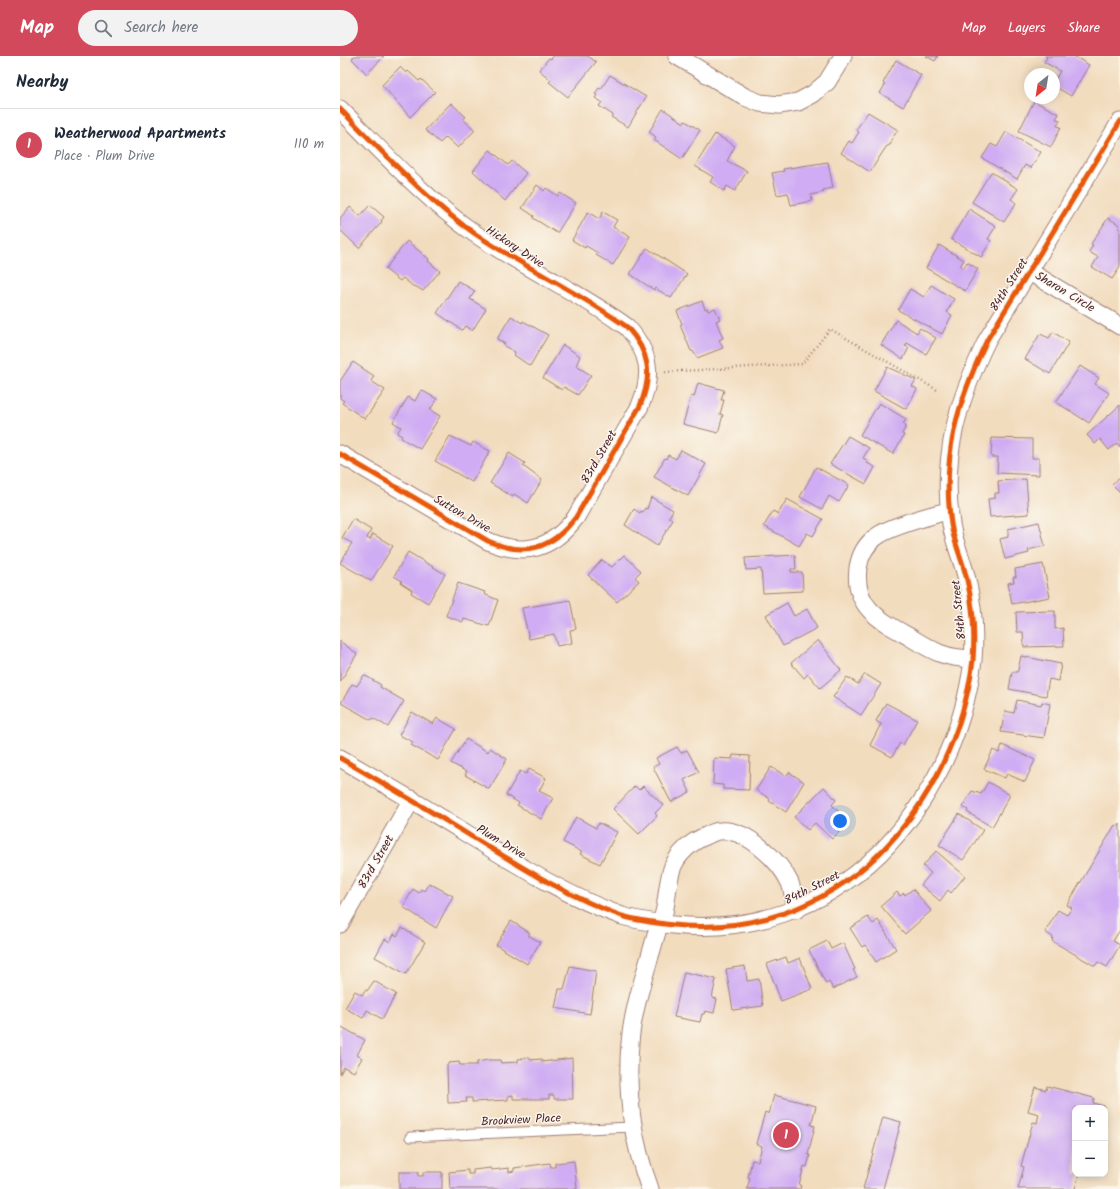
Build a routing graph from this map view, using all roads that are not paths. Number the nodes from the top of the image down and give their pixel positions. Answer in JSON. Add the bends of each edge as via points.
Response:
{"nodes":[{"id":1,"x":677,"y":56,"type":"edge"},
{"id":2,"x":843,"y":56,"type":"edge"},
{"id":3,"x":340,"y":109,"type":"edge"},
{"id":4,"x":1120,"y":122,"type":"edge"},
{"id":5,"x":1030,"y":272,"type":"junction"},
{"id":6,"x":1120,"y":326,"type":"edge"},
{"id":7,"x":640,"y":406,"type":"joint"},
{"id":8,"x":340,"y":454,"type":"edge"},
{"id":9,"x":950,"y":510,"type":"junction"},
{"id":10,"x":576,"y":518,"type":"joint"},
{"id":11,"x":973,"y":659,"type":"junction"},
{"id":12,"x":340,"y":758,"type":"edge"},
{"id":13,"x":412,"y":800,"type":"junction"},
{"id":14,"x":796,"y":910,"type":"junction"},
{"id":15,"x":661,"y":923,"type":"junction"},
{"id":16,"x":340,"y":924,"type":"edge"},
{"id":17,"x":632,"y":1127,"type":"junction"},
{"id":18,"x":410,"y":1137,"type":"dead end"},
{"id":19,"x":650,"y":1189,"type":"edge"}],
"edges":[{"from":1,"to":2,"type":"street","via":[[745,97],[760,103],[779,105],[798,102],[813,94],[827,82]]},
{"from":3,"to":7,"type":"street","name":"Hickory Drive","via":[[428,196],[473,232],[627,327],[638,339],[646,355],[647,390]]},
{"from":4,"to":5,"type":"street","name":"84th Street"},
{"from":5,"to":6,"type":"street","name":"Sharon Circle"},
{"from":5,"to":9,"type":"street","name":"84th Street","via":[[987,340],[970,376],[957,413],[948,467]]},
{"from":7,"to":10,"type":"street","name":"83rd Street"},
{"from":8,"to":10,"type":"street","name":"Sutton Drive","via":[[503,547],[521,550],[538,547],[554,540],[567,530]]},
{"from":9,"to":11,"type":"street","name":"84th Street","via":[[951,526],[968,581],[974,630]]},
{"from":9,"to":11,"type":"street","name":"84th Street","via":[[876,536],[866,546],[860,558],[857,576],[864,602],[874,615],[939,654]]},
{"from":11,"to":14,"type":"street","name":"84th Street","via":[[967,696],[955,735],[933,783],[912,816],[891,842],[867,865],[841,886]]},
{"from":12,"to":13,"type":"street","name":"Plum Drive"},
{"from":13,"to":15,"type":"street","name":"Plum Drive","via":[[518,865],[571,894],[622,916]]},
{"from":13,"to":16,"type":"street","name":"83rd Street"},
{"from":14,"to":15,"type":"street","name":"84th Street","via":[[747,924],[698,927]]},
{"from":14,"to":15,"type":"street","name":"84th Street","via":[[790,883],[772,858],[744,836],[720,831],[698,838],[684,850],[673,867]]},
{"from":15,"to":17,"type":"street","via":[[635,1012],[630,1042],[629,1103]]},
{"from":17,"to":18,"type":"lane","name":"Brookview Place"},
{"from":17,"to":19,"type":"street","via":[[640,1163]]}]}
